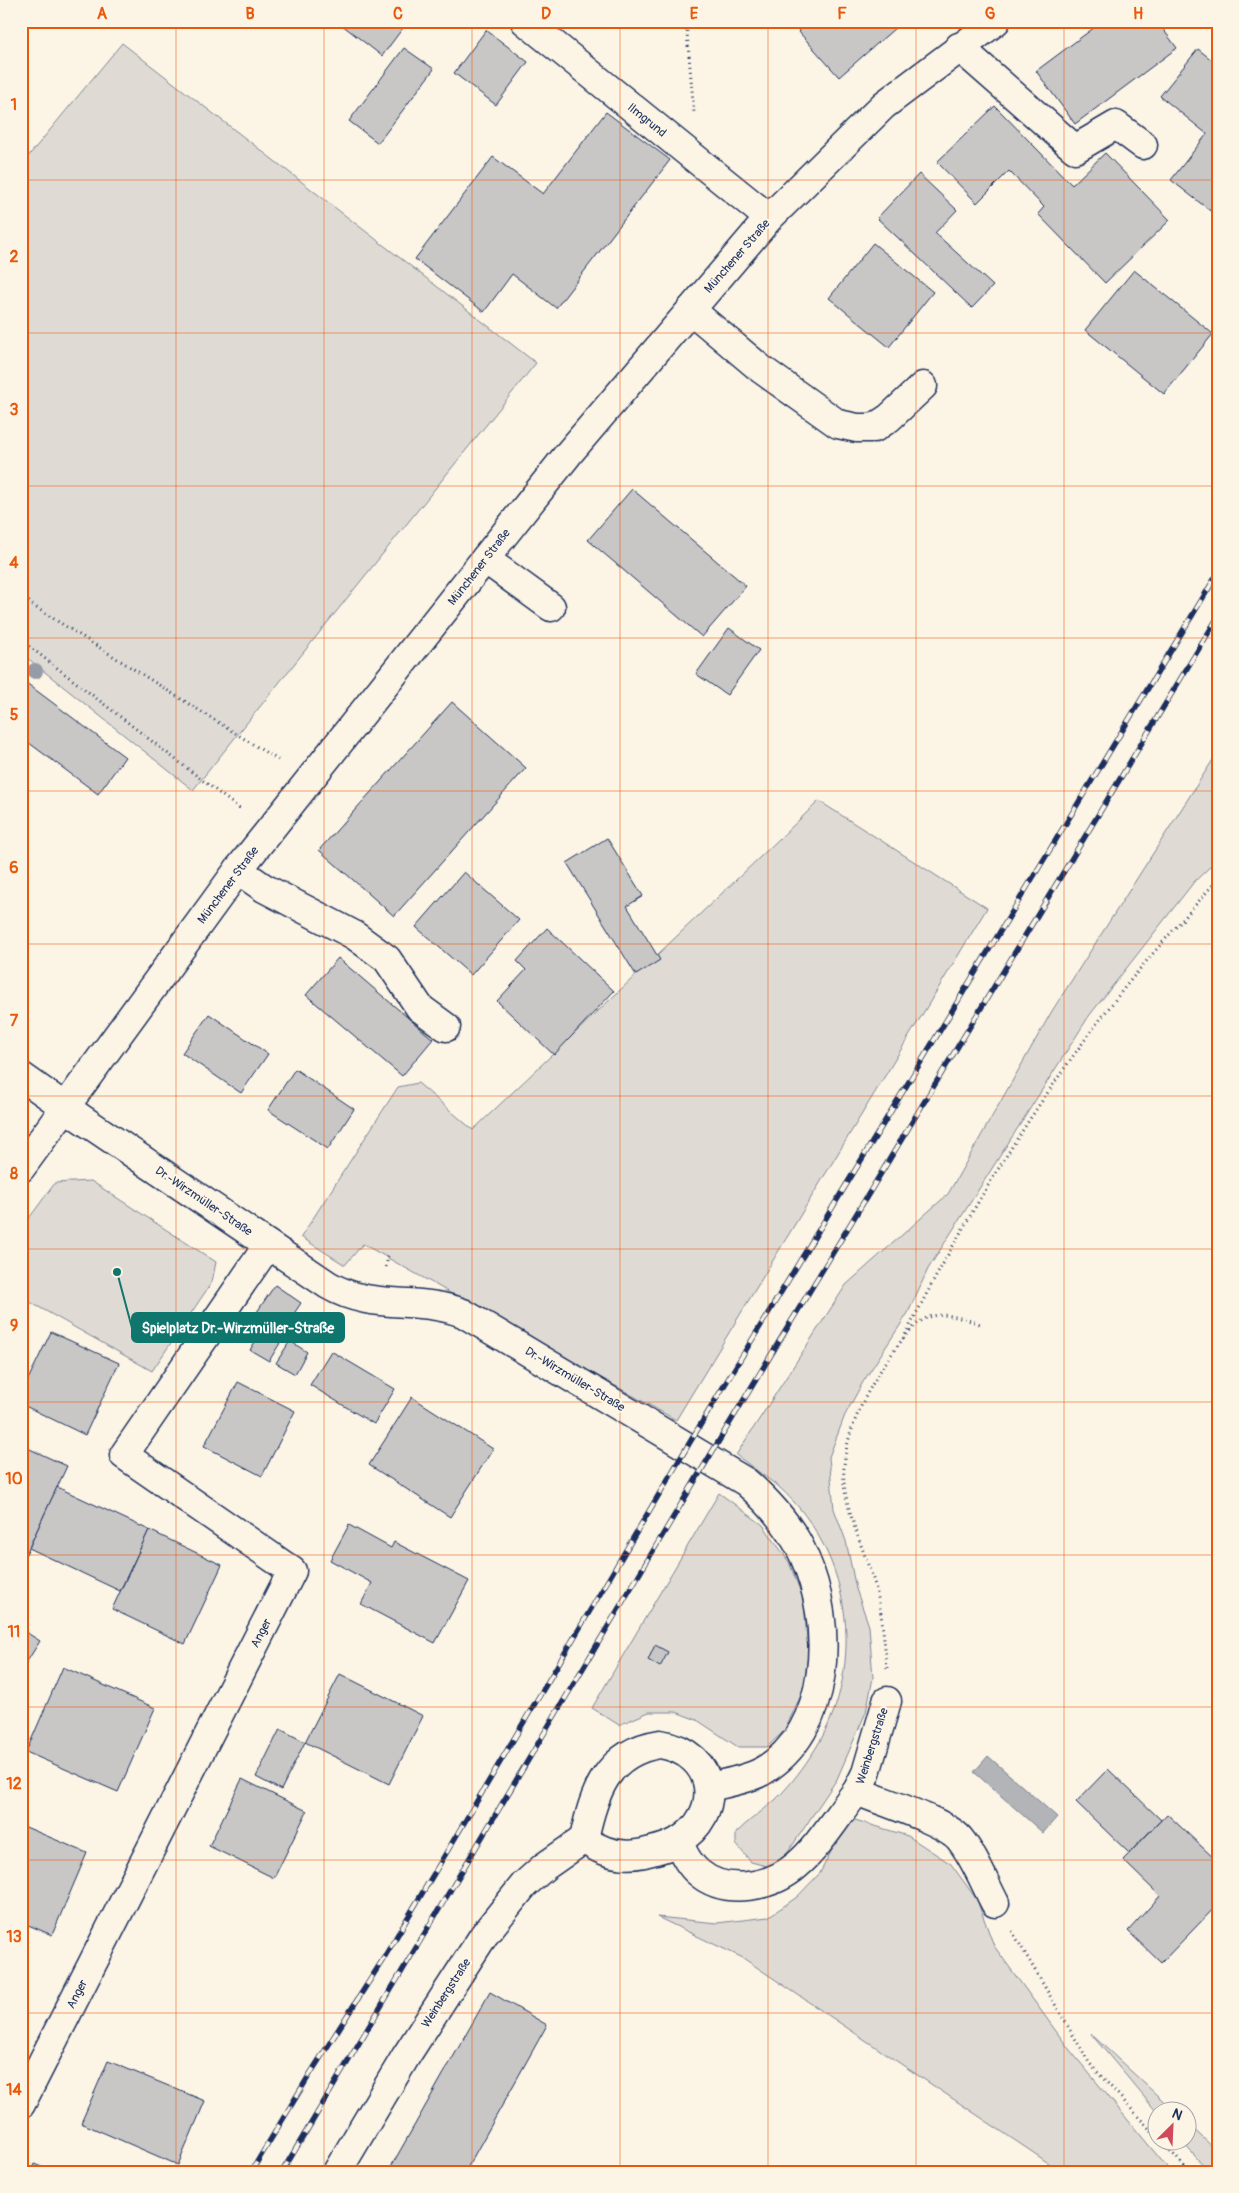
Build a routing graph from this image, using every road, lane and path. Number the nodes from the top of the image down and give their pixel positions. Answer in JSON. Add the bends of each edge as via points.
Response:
{"nodes":[{"id":1,"x":525,"y":21,"type":"edge"},
{"id":2,"x":686,"y":21,"type":"edge"},
{"id":3,"x":996,"y":21,"type":"edge"},
{"id":4,"x":959,"y":47,"type":"junction"},
{"id":5,"x":1143,"y":144,"type":"dead end"},
{"id":6,"x":698,"y":161,"type":"junction"},
{"id":7,"x":769,"y":218,"type":"junction"},
{"id":8,"x":691,"y":310,"type":"junction"},
{"id":9,"x":923,"y":386,"type":"dead end"},
{"id":10,"x":485,"y":559,"type":"junction"},
{"id":11,"x":21,"y":595,"type":"edge"},
{"id":12,"x":551,"y":607,"type":"dead end"},
{"id":13,"x":21,"y":640,"type":"edge"},
{"id":14,"x":278,"y":760,"type":"dead end"},
{"id":15,"x":242,"y":810,"type":"dead end"},
{"id":16,"x":238,"y":870,"type":"junction"},
{"id":17,"x":1218,"y":879,"type":"edge"},
{"id":18,"x":446,"y":1026,"type":"dead end"},
{"id":19,"x":21,"y":1076,"type":"edge"},
{"id":20,"x":65,"y":1108,"type":"junction"},
{"id":21,"x":21,"y":1168,"type":"edge"},
{"id":22,"x":268,"y":1244,"type":"junction"},
{"id":23,"x":388,"y":1256,"type":"dead end"},
{"id":24,"x":387,"y":1264,"type":"dead end"},
{"id":25,"x":980,"y":1324,"type":"dead end"},
{"id":26,"x":903,"y":1339,"type":"junction"},
{"id":27,"x":887,"y":1701,"type":"joint"},
{"id":28,"x":710,"y":1787,"type":"junction"},
{"id":29,"x":857,"y":1791,"type":"junction"},
{"id":30,"x":584,"y":1839,"type":"junction"},
{"id":31,"x":678,"y":1842,"type":"junction"},
{"id":32,"x":995,"y":1902,"type":"joint"},
{"id":33,"x":21,"y":2104,"type":"edge"},
{"id":34,"x":1146,"y":2125,"type":"edge"},
{"id":35,"x":1169,"y":2150,"type":"edge"},
{"id":36,"x":337,"y":2172,"type":"edge"},
{"id":37,"x":1190,"y":2172,"type":"edge"}],
"edges":[{"from":1,"to":6,"type":"street","name":"Ilmgrund"},
{"from":2,"to":6,"type":"path"},
{"from":3,"to":4,"type":"street","name":"Münchener Straße"},
{"from":4,"to":5,"type":"street","via":[[1075,149],[1116,125]]},
{"from":4,"to":7,"type":"street","name":"Münchener Straße","via":[[884,105]]},
{"from":6,"to":7,"type":"street","name":"Ilmgrund"},
{"from":7,"to":8,"type":"street","name":"Münchener Straße"},
{"from":8,"to":9,"type":"street","via":[[761,369],[838,424],[874,428]]},
{"from":8,"to":10,"type":"street","name":"Münchener Straße","via":[[569,453]]},
{"from":10,"to":12,"type":"street"},
{"from":10,"to":16,"type":"street","name":"Münchener Straße"},
{"from":11,"to":14,"type":"path","via":[[35,607]]},
{"from":13,"to":15,"type":"path"},
{"from":16,"to":18,"type":"street","via":[[264,888],[354,936],[387,959],[420,1008]]},
{"from":16,"to":20,"type":"street","name":"Münchener Straße"},
{"from":17,"to":26,"type":"path","via":[[1115,999],[1029,1118],[937,1273]]},
{"from":19,"to":20,"type":"street","name":"Dr.-Wirzmüller-Straße"},
{"from":20,"to":21,"type":"street","name":"Münchener Straße"},
{"from":20,"to":22,"type":"street","name":"Dr.-Wirzmüller-Straße"},
{"from":22,"to":28,"type":"street","name":"Dr.-Wirzmüller-Straße","via":[[346,1296],[383,1303],[429,1304],[463,1312],[746,1482],[790,1530],[804,1556],[821,1610],[822,1654],[816,1696],[799,1734],[780,1758],[760,1772]]},
{"from":22,"to":33,"type":"street","name":"Anger","via":[[124,1456],[292,1572]]},
{"from":23,"to":24,"type":"path"},
{"from":25,"to":26,"type":"path","via":[[942,1313],[923,1319]]},
{"from":26,"to":27,"type":"path","via":[[874,1382],[860,1410],[844,1463],[845,1490],[874,1583],[888,1675]]},
{"from":27,"to":29,"type":"street","name":"Weinbergstraße","via":[[866,1773]]},
{"from":28,"to":30,"type":"street","via":[[705,1772],[687,1754],[666,1745],[643,1746],[625,1755],[602,1782],[594,1799]]},
{"from":28,"to":31,"type":"street","via":[[700,1820]]},
{"from":29,"to":31,"type":"street","via":[[814,1848],[781,1878],[742,1886],[714,1882],[689,1863]]},
{"from":29,"to":32,"type":"street","via":[[943,1828],[958,1838]]},
{"from":30,"to":31,"type":"street","via":[[614,1855],[638,1854]]},
{"from":30,"to":36,"type":"street","name":"Weinbergstraße","via":[[544,1866],[524,1885],[484,1935],[410,2048]]},
{"from":32,"to":34,"type":"path","via":[[1090,2064]]},
{"from":35,"to":37,"type":"path"}]}
